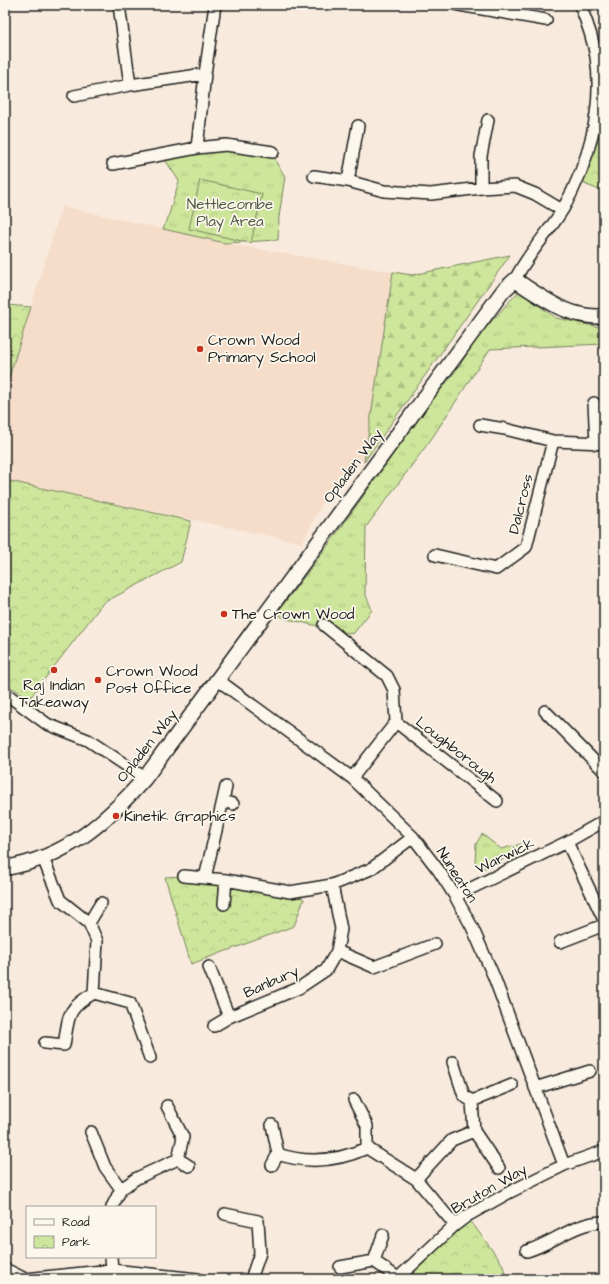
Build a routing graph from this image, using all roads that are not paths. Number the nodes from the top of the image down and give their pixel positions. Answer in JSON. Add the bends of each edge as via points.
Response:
{"nodes":[{"id":1,"x":119,"y":5,"type":"edge"},
{"id":2,"x":215,"y":5,"type":"edge"},
{"id":3,"x":459,"y":5,"type":"edge"},
{"id":4,"x":580,"y":5,"type":"edge"},
{"id":5,"x":546,"y":20,"type":"dead end"},
{"id":6,"x":205,"y":74,"type":"junction"},
{"id":7,"x":130,"y":85,"type":"junction"},
{"id":8,"x":74,"y":96,"type":"dead end"},
{"id":9,"x":488,"y":120,"type":"dead end"},
{"id":10,"x":358,"y":126,"type":"dead end"},
{"id":11,"x":197,"y":148,"type":"junction"},
{"id":12,"x":273,"y":152,"type":"dead end"},
{"id":13,"x":113,"y":164,"type":"dead end"},
{"id":14,"x":314,"y":176,"type":"dead end"},
{"id":15,"x":348,"y":181,"type":"junction"},
{"id":16,"x":481,"y":188,"type":"junction"},
{"id":17,"x":562,"y":210,"type":"junction"},
{"id":18,"x":515,"y":280,"type":"junction"},
{"id":19,"x":604,"y":316,"type":"edge"},
{"id":20,"x":594,"y":403,"type":"dead end"},
{"id":21,"x":480,"y":425,"type":"dead end"},
{"id":22,"x":553,"y":441,"type":"junction"},
{"id":23,"x":600,"y":443,"type":"edge"},
{"id":24,"x":435,"y":555,"type":"dead end"},
{"id":25,"x":324,"y":625,"type":"dead end"},
{"id":26,"x":218,"y":680,"type":"junction"},
{"id":27,"x":5,"y":692,"type":"edge"},
{"id":28,"x":545,"y":711,"type":"dead end"},
{"id":29,"x":396,"y":722,"type":"junction"},
{"id":30,"x":604,"y":772,"type":"edge"},
{"id":31,"x":145,"y":778,"type":"junction"},
{"id":32,"x":352,"y":778,"type":"junction"},
{"id":33,"x":226,"y":787,"type":"dead end"},
{"id":34,"x":497,"y":801,"type":"dead end"},
{"id":35,"x":604,"y":821,"type":"edge"},
{"id":36,"x":413,"y":837,"type":"junction"},
{"id":37,"x":567,"y":842,"type":"junction"},
{"id":38,"x":44,"y":858,"type":"junction"},
{"id":39,"x":5,"y":868,"type":"edge"},
{"id":40,"x":184,"y":876,"type":"dead end"},
{"id":41,"x":205,"y":878,"type":"junction"},
{"id":42,"x":226,"y":880,"type":"junction"},
{"id":43,"x":332,"y":886,"type":"junction"},
{"id":44,"x":455,"y":896,"type":"junction"},
{"id":45,"x":100,"y":903,"type":"dead end"},
{"id":46,"x":224,"y":904,"type":"dead end"},
{"id":47,"x":604,"y":920,"type":"edge"},
{"id":48,"x":89,"y":923,"type":"junction"},
{"id":49,"x":604,"y":925,"type":"edge"},
{"id":50,"x":560,"y":942,"type":"dead end"},
{"id":51,"x":435,"y":944,"type":"dead end"},
{"id":52,"x":337,"y":951,"type":"junction"},
{"id":53,"x":209,"y":967,"type":"dead end"},
{"id":54,"x":94,"y":993,"type":"junction"},
{"id":55,"x":229,"y":1017,"type":"junction"},
{"id":56,"x":214,"y":1026,"type":"dead end"},
{"id":57,"x":45,"y":1044,"type":"dead end"},
{"id":58,"x":150,"y":1058,"type":"dead end"},
{"id":59,"x":452,"y":1062,"type":"dead end"},
{"id":60,"x":590,"y":1070,"type":"dead end"},
{"id":61,"x":512,"y":1085,"type":"dead end"},
{"id":62,"x":535,"y":1088,"type":"junction"},
{"id":63,"x":354,"y":1100,"type":"dead end"},
{"id":64,"x":472,"y":1101,"type":"junction"},
{"id":65,"x":167,"y":1106,"type":"dead end"},
{"id":66,"x":272,"y":1125,"type":"dead end"},
{"id":67,"x":474,"y":1131,"type":"junction"},
{"id":68,"x":91,"y":1132,"type":"dead end"},
{"id":69,"x":367,"y":1148,"type":"junction"},
{"id":70,"x":604,"y":1151,"type":"edge"},
{"id":71,"x":278,"y":1154,"type":"junction"},
{"id":72,"x":178,"y":1159,"type":"junction"},
{"id":73,"x":272,"y":1165,"type":"dead end"},
{"id":74,"x":564,"y":1165,"type":"junction"},
{"id":75,"x":189,"y":1166,"type":"dead end"},
{"id":76,"x":499,"y":1168,"type":"dead end"},
{"id":77,"x":416,"y":1179,"type":"junction"},
{"id":78,"x":121,"y":1190,"type":"junction"},
{"id":79,"x":113,"y":1206,"type":"edge"},
{"id":80,"x":225,"y":1214,"type":"dead end"},
{"id":81,"x":604,"y":1222,"type":"edge"},
{"id":82,"x":455,"y":1225,"type":"junction"},
{"id":83,"x":383,"y":1235,"type":"dead end"},
{"id":84,"x":527,"y":1252,"type":"dead end"},
{"id":85,"x":112,"y":1258,"type":"edge"},
{"id":86,"x":374,"y":1261,"type":"junction"},
{"id":87,"x":340,"y":1267,"type":"dead end"},
{"id":88,"x":5,"y":1270,"type":"edge"},
{"id":89,"x":112,"y":1270,"type":"junction"},
{"id":90,"x":398,"y":1278,"type":"edge"},
{"id":91,"x":25,"y":1279,"type":"edge"},
{"id":92,"x":198,"y":1279,"type":"edge"},
{"id":93,"x":251,"y":1279,"type":"edge"}],
"edges":[{"from":1,"to":7,"type":"street"},
{"from":2,"to":6,"type":"street"},
{"from":3,"to":5,"type":"street"},
{"from":4,"to":17,"type":"street","name":"Opladen Way","via":[[589,27],[596,57],[598,84],[594,128],[587,154]]},
{"from":6,"to":7,"type":"street"},
{"from":6,"to":11,"type":"street"},
{"from":7,"to":8,"type":"street"},
{"from":9,"to":16,"type":"street","via":[[481,156]]},
{"from":10,"to":15,"type":"street"},
{"from":11,"to":12,"type":"street","via":[[226,145]]},
{"from":11,"to":13,"type":"street"},
{"from":14,"to":15,"type":"street"},
{"from":15,"to":16,"type":"street","via":[[384,191],[431,194]]},
{"from":16,"to":17,"type":"street","via":[[514,186],[535,194]]},
{"from":17,"to":18,"type":"street","name":"Opladen Way","via":[[522,265]]},
{"from":18,"to":19,"type":"street","via":[[560,308],[578,314]]},
{"from":18,"to":26,"type":"street","name":"Opladen Way","via":[[503,291]]},
{"from":20,"to":23,"type":"street"},
{"from":21,"to":22,"type":"street"},
{"from":22,"to":23,"type":"street"},
{"from":22,"to":24,"type":"street","name":"Dalcross","via":[[526,547],[496,570]]},
{"from":25,"to":29,"type":"street","name":"Loughborough","via":[[387,676],[394,690]]},
{"from":26,"to":31,"type":"street","name":"Opladen Way"},
{"from":26,"to":32,"type":"street","name":"Nuneaton"},
{"from":27,"to":31,"type":"street","via":[[47,724],[88,740]]},
{"from":28,"to":30,"type":"street"},
{"from":29,"to":32,"type":"street","name":"Loughborough"},
{"from":29,"to":34,"type":"street","name":"Loughborough"},
{"from":31,"to":38,"type":"street","name":"Opladen Way","via":[[119,808],[88,834]]},
{"from":32,"to":36,"type":"street","name":"Nuneaton"},
{"from":33,"to":41,"type":"street","via":[[228,802]]},
{"from":35,"to":37,"type":"street","name":"Warwick"},
{"from":36,"to":43,"type":"street","via":[[371,869]]},
{"from":36,"to":44,"type":"street","name":"Nuneaton"},
{"from":37,"to":44,"type":"street","name":"Warwick"},
{"from":37,"to":47,"type":"street"},
{"from":38,"to":39,"type":"street","name":"Opladen Way"},
{"from":38,"to":48,"type":"street","via":[[60,900]]},
{"from":40,"to":41,"type":"street"},
{"from":41,"to":42,"type":"street"},
{"from":42,"to":43,"type":"street","via":[[290,892]]},
{"from":42,"to":46,"type":"street"},
{"from":43,"to":52,"type":"street","name":"Banbury","via":[[341,929]]},
{"from":44,"to":62,"type":"street","name":"Nuneaton","via":[[472,927],[499,989]]},
{"from":45,"to":48,"type":"street"},
{"from":48,"to":54,"type":"street","via":[[98,941]]},
{"from":49,"to":50,"type":"street"},
{"from":51,"to":52,"type":"street","via":[[374,967]]},
{"from":52,"to":55,"type":"street","name":"Banbury","via":[[326,970],[299,988]]},
{"from":53,"to":55,"type":"street"},
{"from":54,"to":57,"type":"street","via":[[70,1011],[64,1045]]},
{"from":54,"to":58,"type":"street","via":[[130,1003]]},
{"from":55,"to":56,"type":"street","name":"Banbury"},
{"from":59,"to":64,"type":"street","via":[[464,1096]]},
{"from":60,"to":62,"type":"street"},
{"from":61,"to":64,"type":"street"},
{"from":62,"to":74,"type":"street","name":"Nuneaton"},
{"from":63,"to":69,"type":"street","via":[[367,1126]]},
{"from":64,"to":67,"type":"street"},
{"from":65,"to":72,"type":"street","via":[[183,1137]]},
{"from":66,"to":71,"type":"street"},
{"from":67,"to":76,"type":"street"},
{"from":67,"to":77,"type":"street","via":[[452,1140]]},
{"from":68,"to":78,"type":"street","via":[[105,1167]]},
{"from":69,"to":71,"type":"street","via":[[313,1161],[294,1160]]},
{"from":69,"to":77,"type":"street"},
{"from":70,"to":74,"type":"street","name":"Bruton Way"},
{"from":71,"to":73,"type":"street"},
{"from":72,"to":75,"type":"street"},
{"from":72,"to":78,"type":"street","via":[[137,1178]]},
{"from":74,"to":82,"type":"street","name":"Bruton Way","via":[[510,1192]]},
{"from":77,"to":82,"type":"street"},
{"from":78,"to":79,"type":"street"},
{"from":80,"to":93,"type":"street","via":[[258,1220],[260,1253]]},
{"from":81,"to":84,"type":"street","via":[[592,1222],[566,1232]]},
{"from":82,"to":90,"type":"street","name":"Bruton Way"},
{"from":83,"to":86,"type":"street"},
{"from":85,"to":89,"type":"street"},
{"from":86,"to":87,"type":"street"},
{"from":86,"to":90,"type":"street","name":"Bruton Way"},
{"from":88,"to":91,"type":"street"},
{"from":89,"to":91,"type":"street"},
{"from":89,"to":92,"type":"street"}]}
